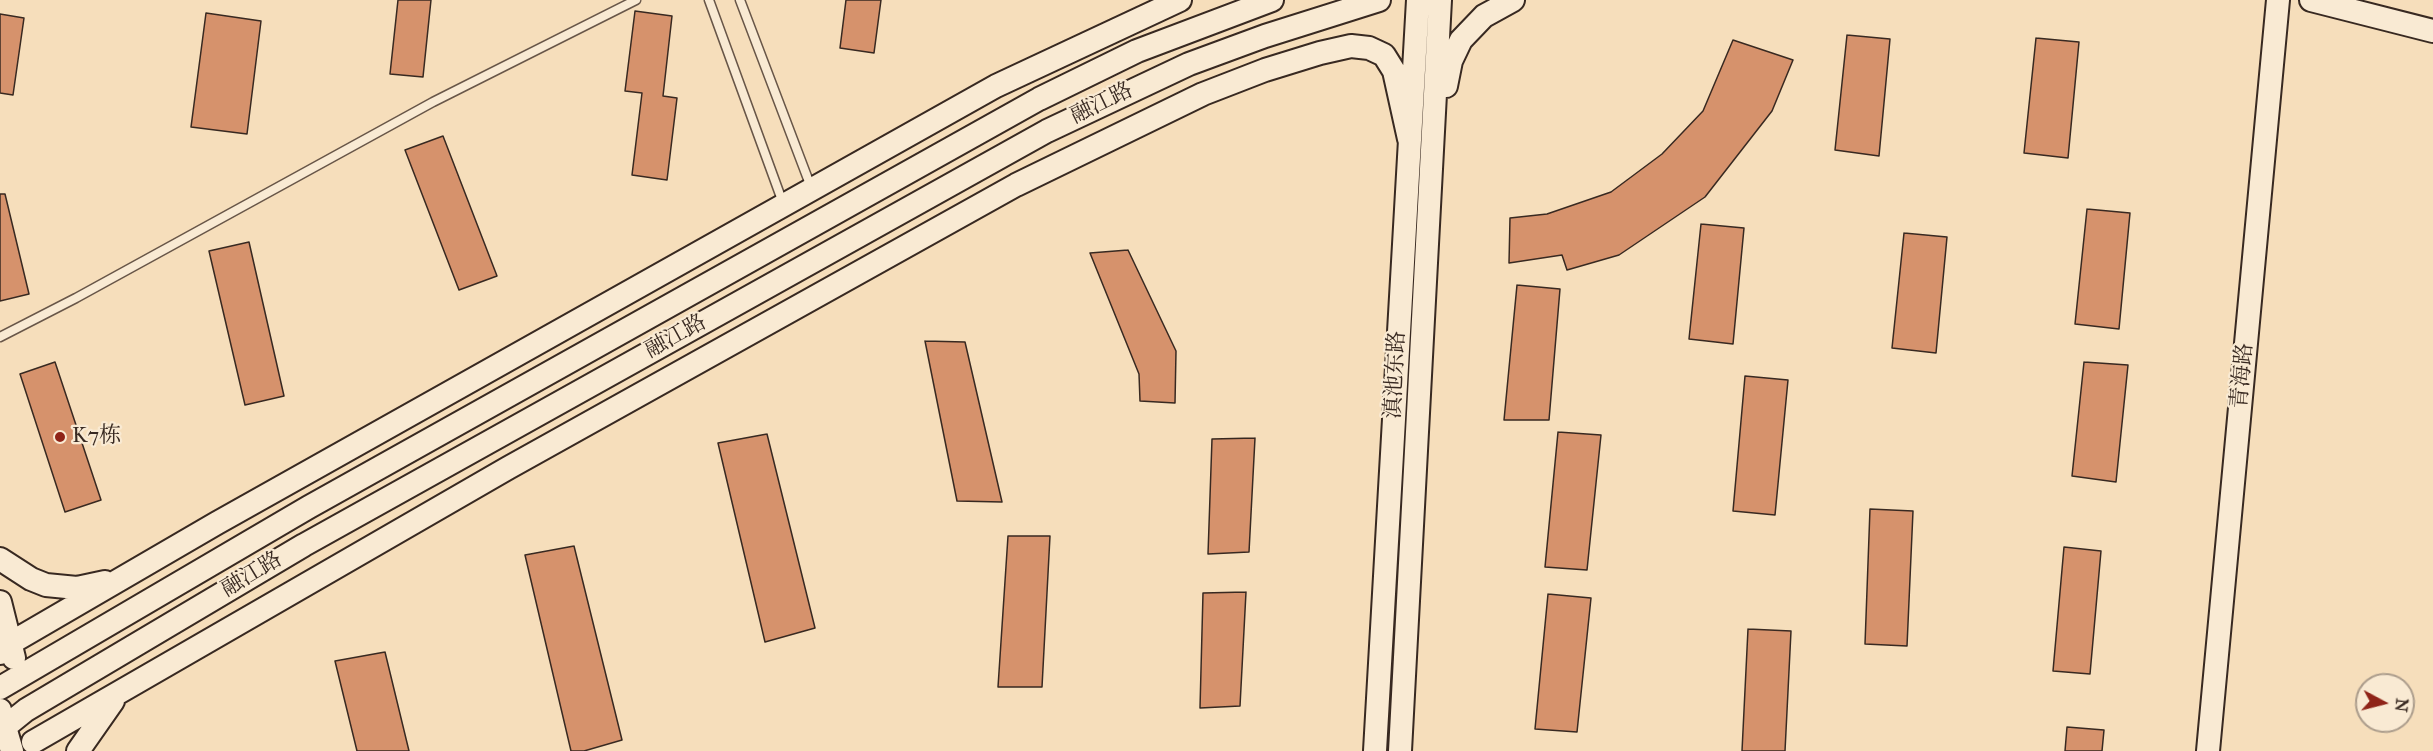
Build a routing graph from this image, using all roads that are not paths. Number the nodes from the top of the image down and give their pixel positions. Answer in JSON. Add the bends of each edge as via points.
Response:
{"nodes":[{"id":1,"x":636,"y":0,"type":"edge"},
{"id":2,"x":709,"y":0,"type":"edge"},
{"id":3,"x":740,"y":0,"type":"edge"},
{"id":4,"x":1180,"y":0,"type":"edge"},
{"id":5,"x":1272,"y":0,"type":"edge"},
{"id":6,"x":1379,"y":0,"type":"edge"},
{"id":7,"x":1418,"y":0,"type":"edge"},
{"id":8,"x":1440,"y":0,"type":"edge"},
{"id":9,"x":1513,"y":0,"type":"edge"},
{"id":10,"x":2278,"y":0,"type":"edge"},
{"id":11,"x":2311,"y":0,"type":"edge"},
{"id":12,"x":1341,"y":12,"type":"junction"},
{"id":13,"x":2433,"y":31,"type":"edge"},
{"id":14,"x":1265,"y":70,"type":"junction"},
{"id":15,"x":1409,"y":139,"type":"junction"},
{"id":16,"x":1431,"y":155,"type":"junction"},
{"id":17,"x":812,"y":190,"type":"junction"},
{"id":18,"x":784,"y":206,"type":"junction"},
{"id":19,"x":0,"y":337,"type":"edge"},
{"id":20,"x":0,"y":559,"type":"edge"},
{"id":21,"x":121,"y":579,"type":"junction"},
{"id":22,"x":0,"y":602,"type":"edge"},
{"id":23,"x":5,"y":649,"type":"edge"},
{"id":24,"x":10,"y":683,"type":"edge"},
{"id":25,"x":124,"y":688,"type":"junction"},
{"id":26,"x":26,"y":710,"type":"junction"},
{"id":27,"x":2,"y":723,"type":"edge"},
{"id":28,"x":34,"y":746,"type":"edge"},
{"id":29,"x":12,"y":751,"type":"edge"},
{"id":30,"x":78,"y":751,"type":"edge"},
{"id":31,"x":1375,"y":751,"type":"edge"},
{"id":32,"x":1400,"y":751,"type":"edge"},
{"id":33,"x":2208,"y":751,"type":"edge"}],
"edges":[{"from":1,"to":19,"type":"lane","via":[[433,102]]},
{"from":2,"to":18,"type":"lane"},
{"from":3,"to":17,"type":"lane"},
{"from":4,"to":17,"type":"street","via":[[996,86]]},
{"from":5,"to":24,"type":"street","name":"融江路","via":[[1137,51],[1040,99],[309,507]]},
{"from":6,"to":12,"type":"street","name":"融江路"},
{"from":7,"to":15,"type":"street","name":"滇池东路"},
{"from":8,"to":16,"type":"street","name":"滇池东路"},
{"from":9,"to":16,"type":"street","via":[[1484,16],[1461,40],[1451,61]]},
{"from":10,"to":33,"type":"street","name":"青海路"},
{"from":11,"to":13,"type":"street"},
{"from":12,"to":14,"type":"street"},
{"from":12,"to":26,"type":"street","name":"融江路","via":[[1189,64],[1047,131],[304,545]]},
{"from":14,"to":15,"type":"street","via":[[1351,46],[1384,55],[1394,71]]},
{"from":14,"to":25,"type":"street","via":[[1203,94],[1016,185],[508,468]]},
{"from":15,"to":31,"type":"street","name":"滇池东路"},
{"from":16,"to":32,"type":"street","name":"滇池东路"},
{"from":17,"to":18,"type":"street"},
{"from":18,"to":21,"type":"street"},
{"from":20,"to":21,"type":"street","via":[[31,579],[62,588]]},
{"from":21,"to":23,"type":"street"},
{"from":22,"to":23,"type":"street"},
{"from":23,"to":24,"type":"street"},
{"from":24,"to":26,"type":"street"},
{"from":25,"to":28,"type":"street"},
{"from":25,"to":30,"type":"street"},
{"from":26,"to":27,"type":"street","name":"融江路"},
{"from":26,"to":28,"type":"street"},
{"from":27,"to":29,"type":"street"}]}
